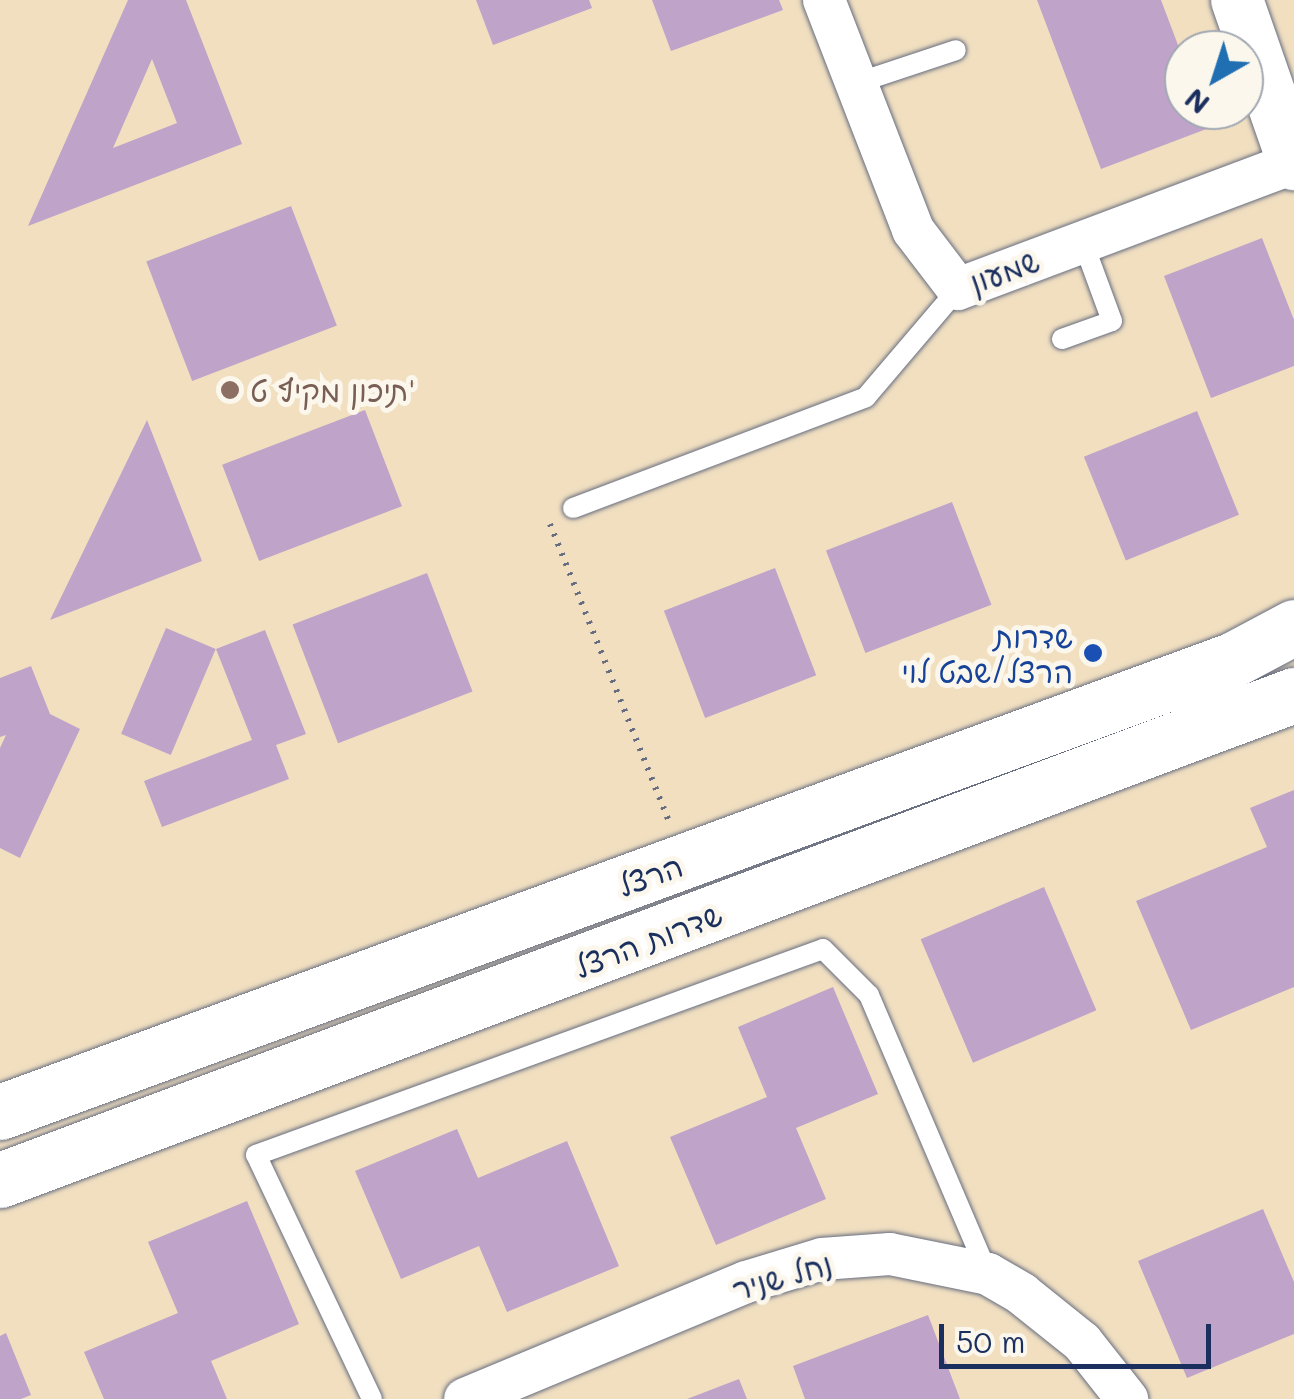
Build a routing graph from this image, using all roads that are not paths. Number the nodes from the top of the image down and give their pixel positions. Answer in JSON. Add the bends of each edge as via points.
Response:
{"nodes":[{"id":1,"x":824,"y":0,"type":"edge"},
{"id":2,"x":1237,"y":0,"type":"edge"},
{"id":3,"x":956,"y":50,"type":"dead end"},
{"id":4,"x":858,"y":83,"type":"junction"},
{"id":5,"x":1294,"y":163,"type":"edge"},
{"id":6,"x":1082,"y":242,"type":"junction"},
{"id":7,"x":958,"y":289,"type":"junction"},
{"id":8,"x":1062,"y":339,"type":"dead end"},
{"id":9,"x":574,"y":508,"type":"dead end"},
{"id":10,"x":1294,"y":627,"type":"edge"},
{"id":11,"x":1294,"y":694,"type":"edge"},
{"id":12,"x":0,"y":1112,"type":"edge"},
{"id":13,"x":0,"y":1180,"type":"edge"},
{"id":14,"x":988,"y":1274,"type":"junction"},
{"id":15,"x":372,"y":1399,"type":"edge"},
{"id":16,"x":465,"y":1399,"type":"edge"},
{"id":17,"x":1128,"y":1399,"type":"edge"}],
"edges":[{"from":1,"to":4,"type":"street","name":"שמעון"},
{"from":2,"to":5,"type":"street"},
{"from":3,"to":4,"type":"lane"},
{"from":4,"to":7,"type":"street","name":"שמעון","via":[[913,230]]},
{"from":5,"to":6,"type":"street","name":"שמעון"},
{"from":6,"to":7,"type":"street","name":"שמעון"},
{"from":6,"to":8,"type":"lane","via":[[1112,321]]},
{"from":7,"to":9,"type":"lane","via":[[866,397]]},
{"from":10,"to":12,"type":"main road","name":"הרצל","via":[[1232,660]]},
{"from":11,"to":13,"type":"main road","name":"שדרות הרצל"},
{"from":14,"to":15,"type":"lane","via":[[869,996],[823,949],[256,1155]]},
{"from":14,"to":16,"type":"street","name":"נחל שניר","via":[[890,1254],[822,1260],[746,1282]]},
{"from":14,"to":17,"type":"street","name":"נחל שניר","via":[[1082,1342]]}]}
